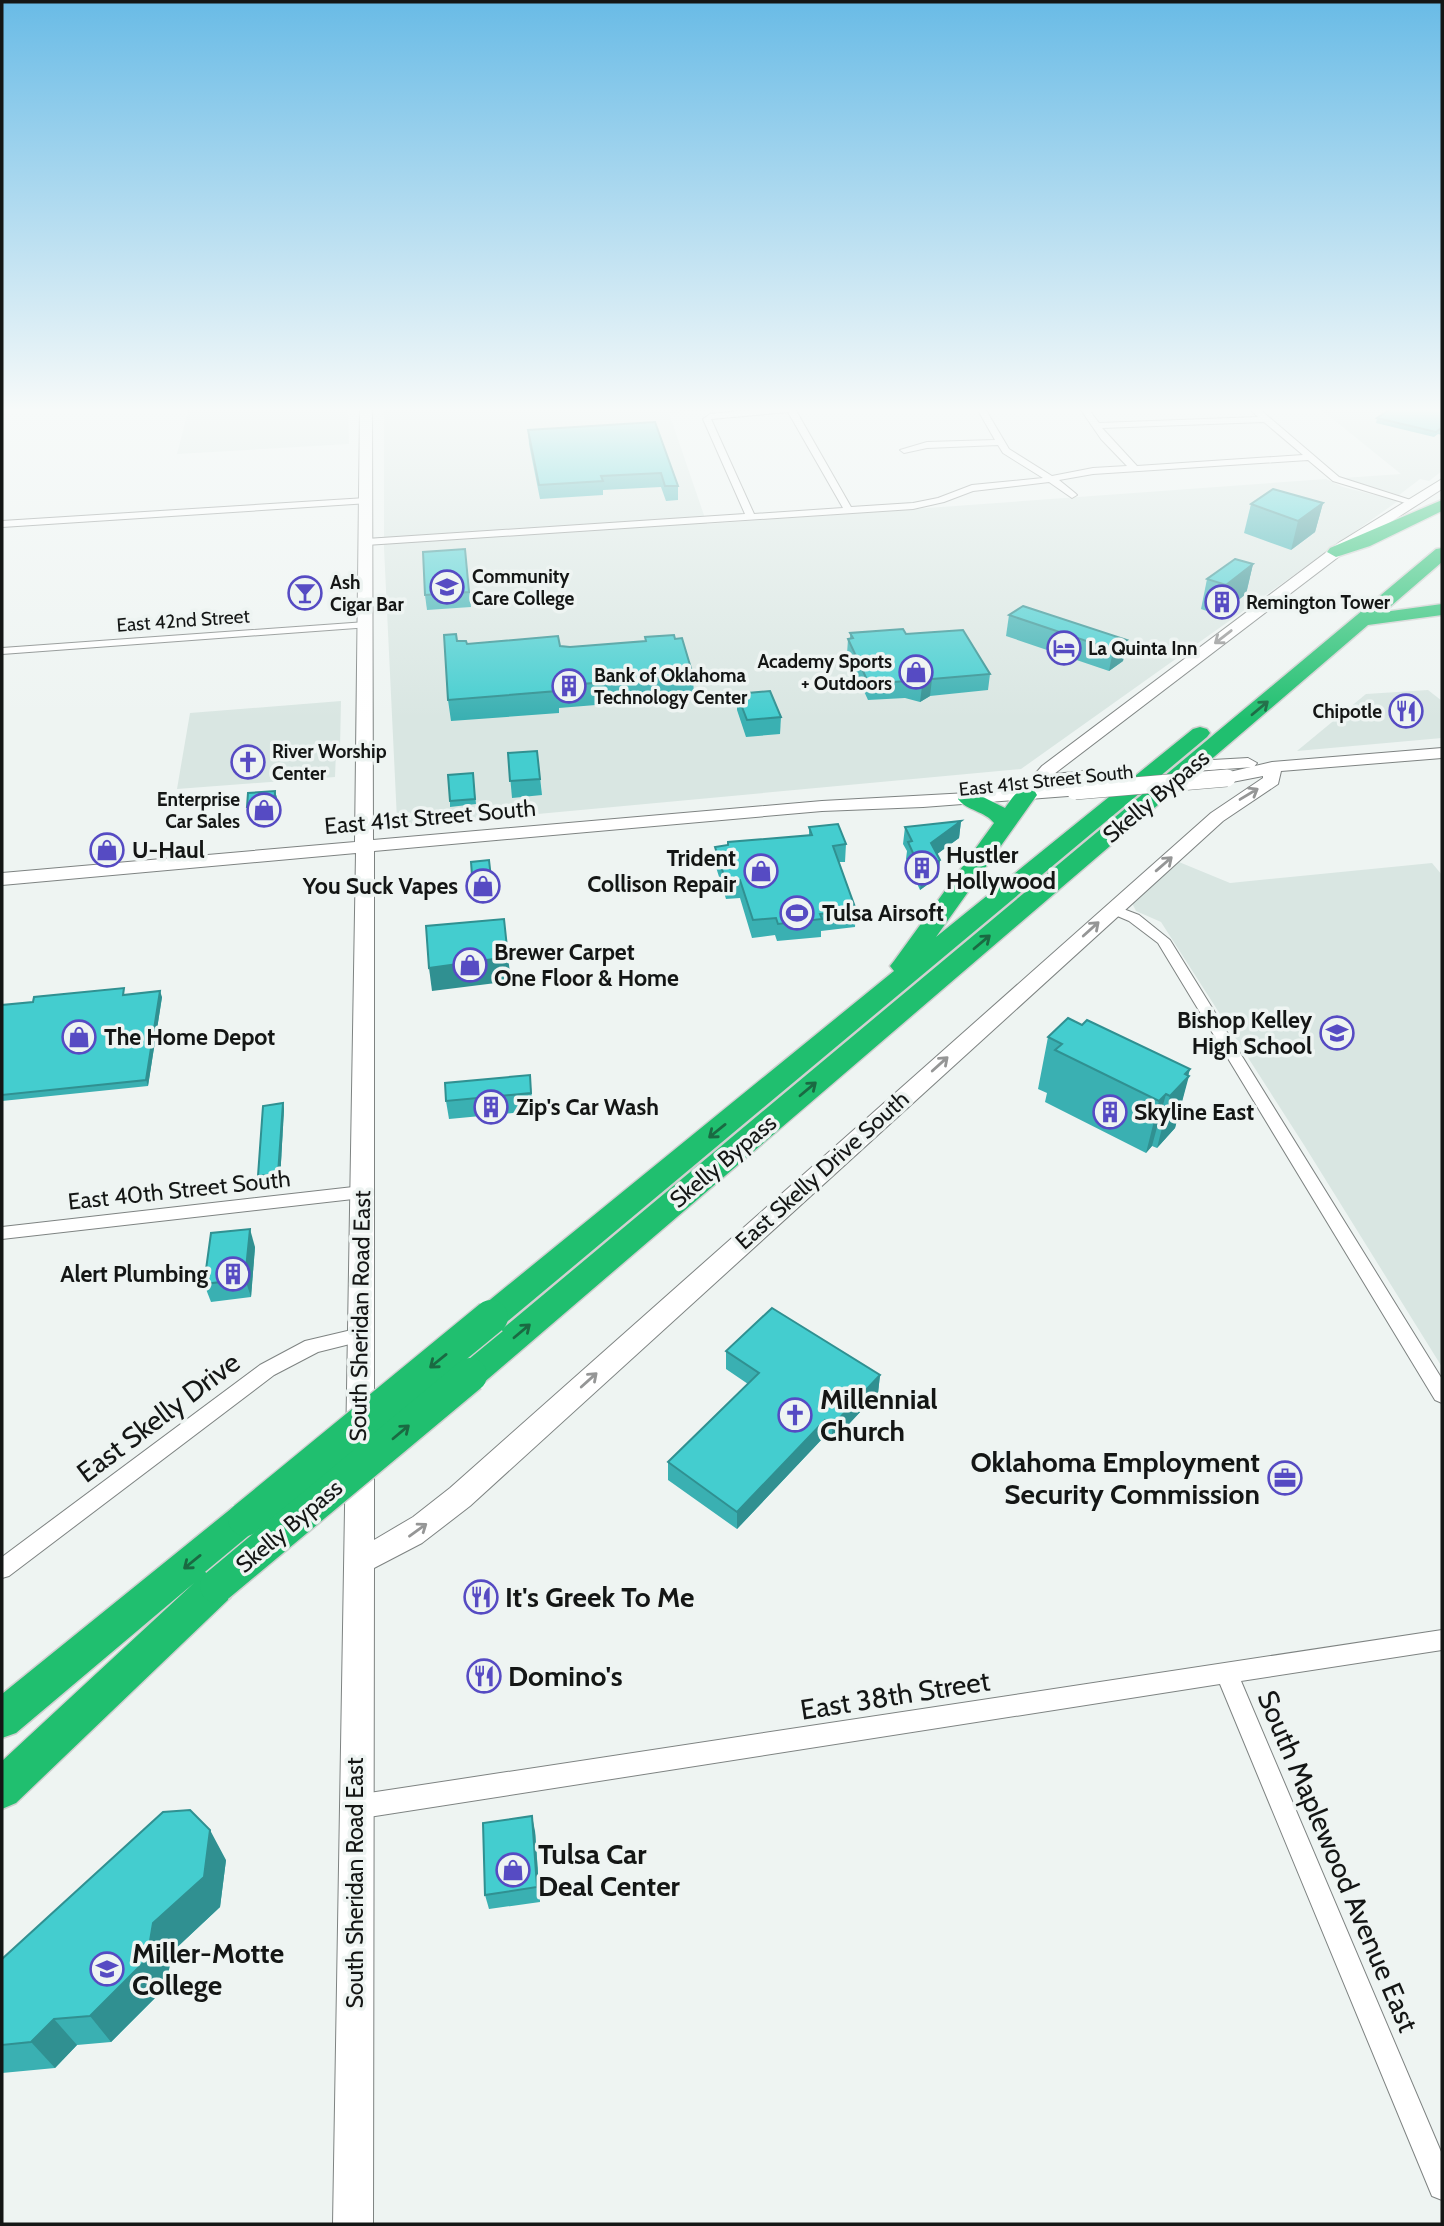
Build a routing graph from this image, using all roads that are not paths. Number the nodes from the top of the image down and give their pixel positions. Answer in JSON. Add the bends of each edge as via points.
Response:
{"nodes":[{"id":1,"x":210,"y":511,"type":"edge"},
{"id":2,"x":366,"y":511,"type":"edge"},
{"id":3,"x":748,"y":511,"type":"edge"},
{"id":4,"x":849,"y":511,"type":"edge"},
{"id":5,"x":1402,"y":511,"type":"edge"},
{"id":6,"x":1430,"y":511,"type":"edge"},
{"id":7,"x":751,"y":517,"type":"junction"},
{"id":8,"x":2,"y":524,"type":"edge"},
{"id":9,"x":1442,"y":534,"type":"edge"},
{"id":10,"x":366,"y":542,"type":"junction"},
{"id":11,"x":1336,"y":552,"type":"junction"},
{"id":12,"x":1442,"y":553,"type":"edge"},
{"id":13,"x":1442,"y":610,"type":"edge"},
{"id":14,"x":1364,"y":620,"type":"junction"},
{"id":15,"x":366,"y":625,"type":"junction"},
{"id":16,"x":2,"y":651,"type":"edge"},
{"id":17,"x":1442,"y":753,"type":"edge"},
{"id":18,"x":1272,"y":767,"type":"junction"},
{"id":19,"x":1034,"y":787,"type":"junction"},
{"id":20,"x":969,"y":799,"type":"junction"},
{"id":21,"x":862,"y":803,"type":"junction"},
{"id":22,"x":1006,"y":823,"type":"junction"},
{"id":23,"x":365,"y":847,"type":"junction"},
{"id":24,"x":2,"y":879,"type":"edge"},
{"id":25,"x":1113,"y":909,"type":"junction"},
{"id":26,"x":883,"y":995,"type":"junction"},
{"id":27,"x":362,"y":1192,"type":"junction"},
{"id":28,"x":2,"y":1233,"type":"edge"},
{"id":29,"x":360,"y":1335,"type":"junction"},
{"id":30,"x":1442,"y":1395,"type":"edge"},
{"id":31,"x":358,"y":1561,"type":"junction"},
{"id":32,"x":2,"y":1569,"type":"edge"},
{"id":33,"x":217,"y":1586,"type":"junction"},
{"id":34,"x":1442,"y":1640,"type":"edge"},
{"id":35,"x":1227,"y":1675,"type":"junction"},
{"id":36,"x":2,"y":1719,"type":"edge"},
{"id":37,"x":2,"y":1768,"type":"edge"},
{"id":38,"x":2,"y":1789,"type":"edge"},
{"id":39,"x":356,"y":1807,"type":"junction"},
{"id":40,"x":1442,"y":2186,"type":"edge"},
{"id":41,"x":353,"y":2224,"type":"edge"}],
"edges":[{"from":1,"to":8,"type":"street"},
{"from":2,"to":10,"type":"main road","name":"South Sheridan Road East"},
{"from":3,"to":7,"type":"street"},
{"from":4,"to":7,"type":"street"},
{"from":5,"to":11,"type":"main road"},
{"from":6,"to":11,"type":"highway"},
{"from":7,"to":10,"type":"street"},
{"from":9,"to":26,"type":"highway","name":"Skelly Bypass"},
{"from":10,"to":15,"type":"main road","name":"South Sheridan Road East"},
{"from":11,"to":19,"type":"main road","one_way":true,"via":[[1048,770]]},
{"from":12,"to":14,"type":"highway","name":"Skelly Bypass"},
{"from":13,"to":14,"type":"highway"},
{"from":33,"to":14,"type":"highway","name":"Skelly Bypass","one_way":true,"bridge":true},
{"from":15,"to":16,"type":"street","name":"East 42nd Street"},
{"from":15,"to":23,"type":"main road","name":"South Sheridan Road East"},
{"from":17,"to":18,"type":"main road","name":"East 41st Street South"},
{"from":18,"to":19,"type":"main road","name":"East 41st Street South","via":[[1244,762],[1094,775]]},
{"from":18,"to":19,"type":"main road","name":"East 41st Street South","bridge":true,"via":[[1241,777],[1075,791]]},
{"from":25,"to":18,"type":"main road","name":"East Skelly Drive South","one_way":true,"via":[[1217,817],[1272,780]]},
{"from":19,"to":20,"type":"main road","name":"East 41st Street South"},
{"from":19,"to":21,"type":"main road","name":"East 41st Street South","via":[[919,793]]},
{"from":19,"to":22,"type":"highway"},
{"from":20,"to":21,"type":"main road","name":"East 41st Street South"},
{"from":20,"to":22,"type":"highway","via":[[997,812]]},
{"from":21,"to":23,"type":"main road","name":"East 41st Street South"},
{"from":22,"to":26,"type":"highway"},
{"from":23,"to":24,"type":"main road","name":"East 41st Street South"},
{"from":23,"to":27,"type":"main road","name":"South Sheridan Road East"},
{"from":25,"to":30,"type":"street","via":[[1164,940]]},
{"from":31,"to":25,"type":"main road","name":"East Skelly Drive South","one_way":true,"via":[[399,1544],[460,1497]]},
{"from":26,"to":36,"type":"highway","name":"Skelly Bypass","one_way":true,"bridge":true},
{"from":27,"to":28,"type":"street","name":"East 40th Street South"},
{"from":27,"to":29,"type":"main road","name":"South Sheridan Road East"},
{"from":29,"to":31,"type":"main road","name":"South Sheridan Road East"},
{"from":29,"to":32,"type":"street","name":"East Skelly Drive","via":[[302,1348],[267,1370]]},
{"from":31,"to":39,"type":"main road","name":"South Sheridan Road East"},
{"from":33,"to":37,"type":"highway","name":"Skelly Bypass"},
{"from":33,"to":38,"type":"highway"},
{"from":34,"to":35,"type":"street","name":"East 38th Street"},
{"from":35,"to":39,"type":"street","name":"East 38th Street"},
{"from":35,"to":40,"type":"street","name":"South Maplewood Avenue East"},
{"from":39,"to":41,"type":"main road","name":"South Sheridan Road East"}]}
